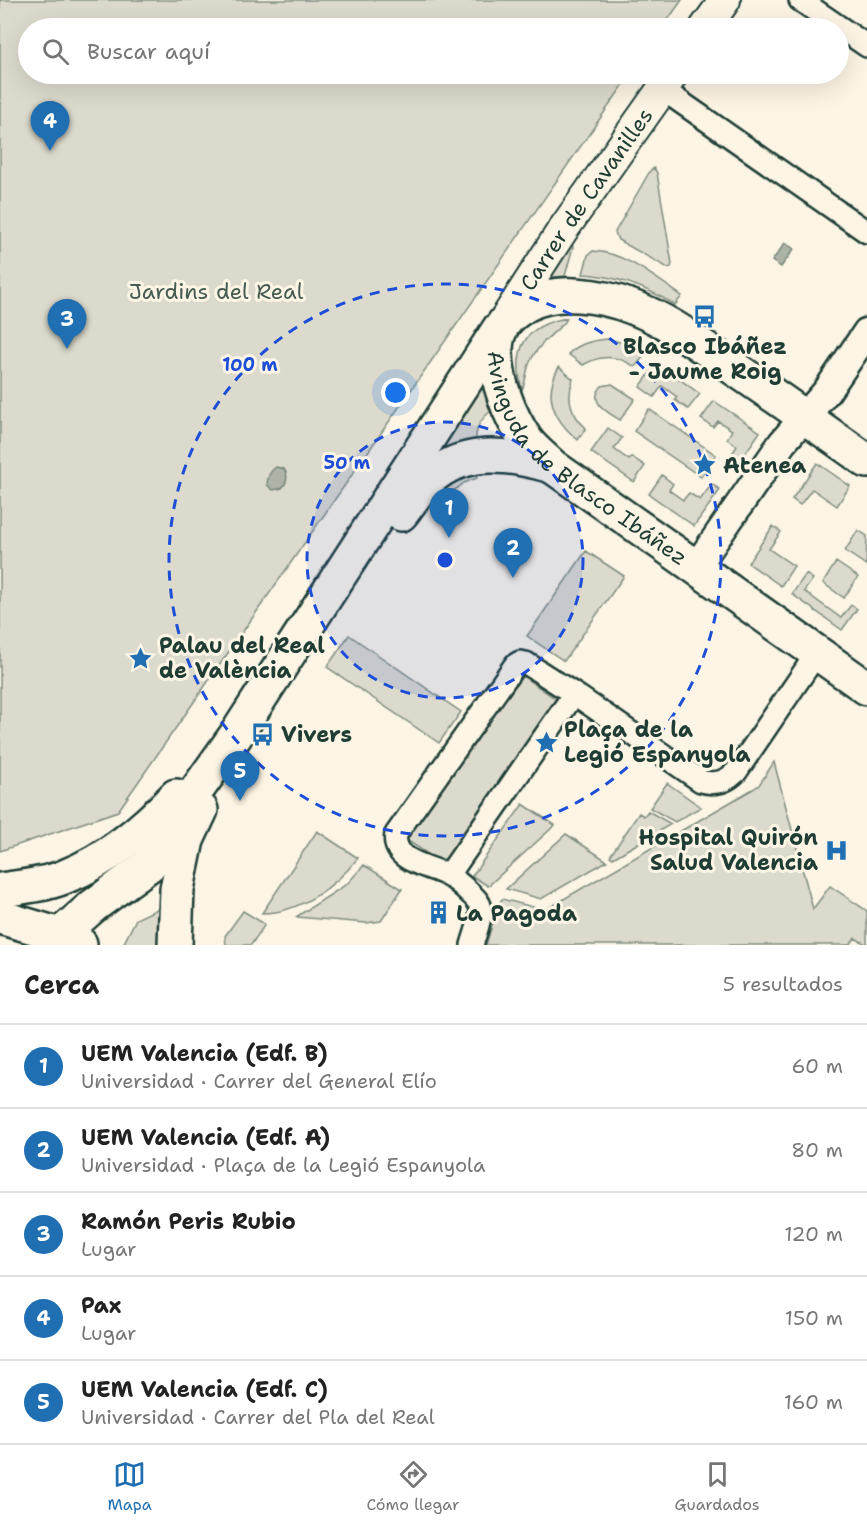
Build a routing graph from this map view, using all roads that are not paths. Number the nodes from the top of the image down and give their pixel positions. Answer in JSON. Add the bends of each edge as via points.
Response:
{"nodes":[{"id":1,"x":725,"y":0,"type":"edge"},
{"id":2,"x":800,"y":0,"type":"edge"},
{"id":3,"x":712,"y":18,"type":"edge"},
{"id":4,"x":826,"y":18,"type":"edge"},
{"id":5,"x":849,"y":34,"type":"edge"},
{"id":6,"x":867,"y":46,"type":"edge"},
{"id":7,"x":665,"y":84,"type":"edge"},
{"id":8,"x":671,"y":84,"type":"edge"},
{"id":9,"x":867,"y":232,"type":"edge"},
{"id":10,"x":501,"y":325,"type":"junction"},
{"id":11,"x":867,"y":332,"type":"edge"},
{"id":12,"x":806,"y":416,"type":"junction"},
{"id":13,"x":867,"y":461,"type":"edge"},
{"id":14,"x":552,"y":466,"type":"junction"},
{"id":15,"x":696,"y":567,"type":"junction"},
{"id":16,"x":330,"y":590,"type":"junction"},
{"id":17,"x":817,"y":653,"type":"junction"},
{"id":18,"x":867,"y":688,"type":"edge"},
{"id":19,"x":574,"y":694,"type":"junction"},
{"id":20,"x":236,"y":735,"type":"junction"},
{"id":21,"x":448,"y":876,"type":"junction"},
{"id":22,"x":1,"y":911,"type":"edge"},
{"id":23,"x":66,"y":942,"type":"edge"},
{"id":24,"x":176,"y":945,"type":"edge"},
{"id":25,"x":472,"y":945,"type":"edge"}],
"edges":[{"from":1,"to":3,"type":"main road"},
{"from":2,"to":4,"type":"street"},
{"from":5,"to":6,"type":"street"},
{"from":7,"to":10,"type":"main road","name":"Carrer de Cavanilles"},
{"from":8,"to":9,"type":"street"},
{"from":10,"to":12,"type":"main road","name":"Avinguda de Blasco Ibáñez","via":[[514,312],[550,297],[577,295],[631,306],[668,324]]},
{"from":10,"to":14,"type":"main road","name":"Avinguda de Blasco Ibáñez","via":[[496,358],[509,407],[527,441]]},
{"from":10,"to":16,"type":"main road"},
{"from":11,"to":12,"type":"street"},
{"from":12,"to":13,"type":"main road","name":"Avinguda de Blasco Ibáñez"},
{"from":12,"to":15,"type":"street","name":"Avinguda de Blasco Ibáñez","via":[[782,443]]},
{"from":14,"to":15,"type":"main road","name":"Avinguda de Blasco Ibáñez"},
{"from":14,"to":16,"type":"main road","via":[[505,455],[468,458],[440,470]]},
{"from":15,"to":17,"type":"main road","name":"Avinguda de Blasco Ibáñez"},
{"from":16,"to":20,"type":"main road"},
{"from":17,"to":18,"type":"main road","name":"Avinguda de Blasco Ibáñez"},
{"from":17,"to":19,"type":"street","via":[[736,772],[720,782],[701,781]]},
{"from":19,"to":21,"type":"street"},
{"from":19,"to":21,"type":"street","via":[[526,663],[515,665],[396,834],[397,849],[404,856]]},
{"from":20,"to":22,"type":"main road","via":[[147,826],[112,852]]},
{"from":20,"to":23,"type":"main road","via":[[149,865],[93,906]]},
{"from":20,"to":24,"type":"main road","via":[[187,840],[177,889]]},
{"from":21,"to":25,"type":"street","via":[[481,906]]},
{"from":22,"to":23,"type":"main road"}]}
